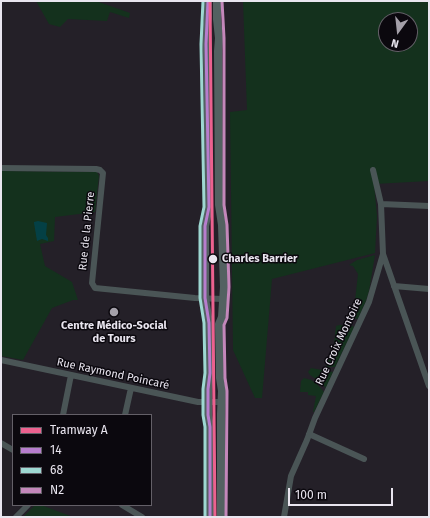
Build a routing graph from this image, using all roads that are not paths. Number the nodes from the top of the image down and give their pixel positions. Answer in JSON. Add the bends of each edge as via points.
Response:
{"nodes":[{"id":1,"x":208,"y":1,"type":"edge"},
{"id":2,"x":217,"y":1,"type":"edge"},
{"id":3,"x":1,"y":168,"type":"edge"},
{"id":4,"x":373,"y":170,"type":"dead end"},
{"id":5,"x":380,"y":204,"type":"junction"},
{"id":6,"x":429,"y":206,"type":"edge"},
{"id":7,"x":382,"y":254,"type":"junction"},
{"id":8,"x":394,"y":286,"type":"junction"},
{"id":9,"x":429,"y":289,"type":"edge"},
{"id":10,"x":205,"y":298,"type":"junction"},
{"id":11,"x":222,"y":299,"type":"junction"},
{"id":12,"x":1,"y":360,"type":"edge"},
{"id":13,"x":72,"y":375,"type":"junction"},
{"id":14,"x":429,"y":386,"type":"edge"},
{"id":15,"x":131,"y":388,"type":"junction"},
{"id":16,"x":208,"y":402,"type":"junction"},
{"id":17,"x":221,"y":402,"type":"junction"},
{"id":18,"x":63,"y":414,"type":"edge"},
{"id":19,"x":126,"y":414,"type":"edge"},
{"id":20,"x":309,"y":434,"type":"junction"},
{"id":21,"x":1,"y":443,"type":"edge"},
{"id":22,"x":12,"y":449,"type":"edge"},
{"id":23,"x":364,"y":459,"type":"dead end"},
{"id":24,"x":27,"y":506,"type":"edge"},
{"id":25,"x":124,"y":506,"type":"edge"},
{"id":26,"x":16,"y":517,"type":"edge"},
{"id":27,"x":142,"y":517,"type":"edge"},
{"id":28,"x":210,"y":517,"type":"edge"},
{"id":29,"x":221,"y":517,"type":"edge"},
{"id":30,"x":284,"y":517,"type":"edge"}],
"edges":[{"from":1,"to":10,"type":"main road","via":[[206,32],[209,207],[205,226]]},
{"from":2,"to":11,"type":"main road","via":[[219,190],[224,287]]},
{"from":3,"to":10,"type":"street","name":"Rue de la Pierre","via":[[100,170],[103,177],[93,287]]},
{"from":4,"to":5,"type":"street","name":"Rue Croix Montoire"},
{"from":5,"to":6,"type":"street"},
{"from":5,"to":7,"type":"street","name":"Rue Croix Montoire"},
{"from":7,"to":8,"type":"street"},
{"from":7,"to":20,"type":"street","name":"Rue Croix Montoire","via":[[369,302]]},
{"from":8,"to":9,"type":"street"},
{"from":8,"to":14,"type":"street"},
{"from":10,"to":11,"type":"street","name":"Rue de la Pierre"},
{"from":10,"to":16,"type":"main road","via":[[209,323]]},
{"from":11,"to":17,"type":"main road","via":[[222,317],[219,324]]},
{"from":12,"to":13,"type":"street","name":"Rue Raymond Poincaré"},
{"from":13,"to":15,"type":"street","name":"Rue Raymond Poincaré"},
{"from":13,"to":18,"type":"street"},
{"from":15,"to":16,"type":"street","name":"Rue Raymond Poincaré"},
{"from":15,"to":19,"type":"street"},
{"from":16,"to":17,"type":"street","name":"Rue Raymond Poincaré"},
{"from":16,"to":28,"type":"main road"},
{"from":17,"to":29,"type":"main road"},
{"from":20,"to":23,"type":"street"},
{"from":20,"to":30,"type":"street","name":"Rue Croix Montoire","via":[[290,476]]},
{"from":21,"to":22,"type":"street"},
{"from":24,"to":26,"type":"street"},
{"from":25,"to":27,"type":"street"}]}
